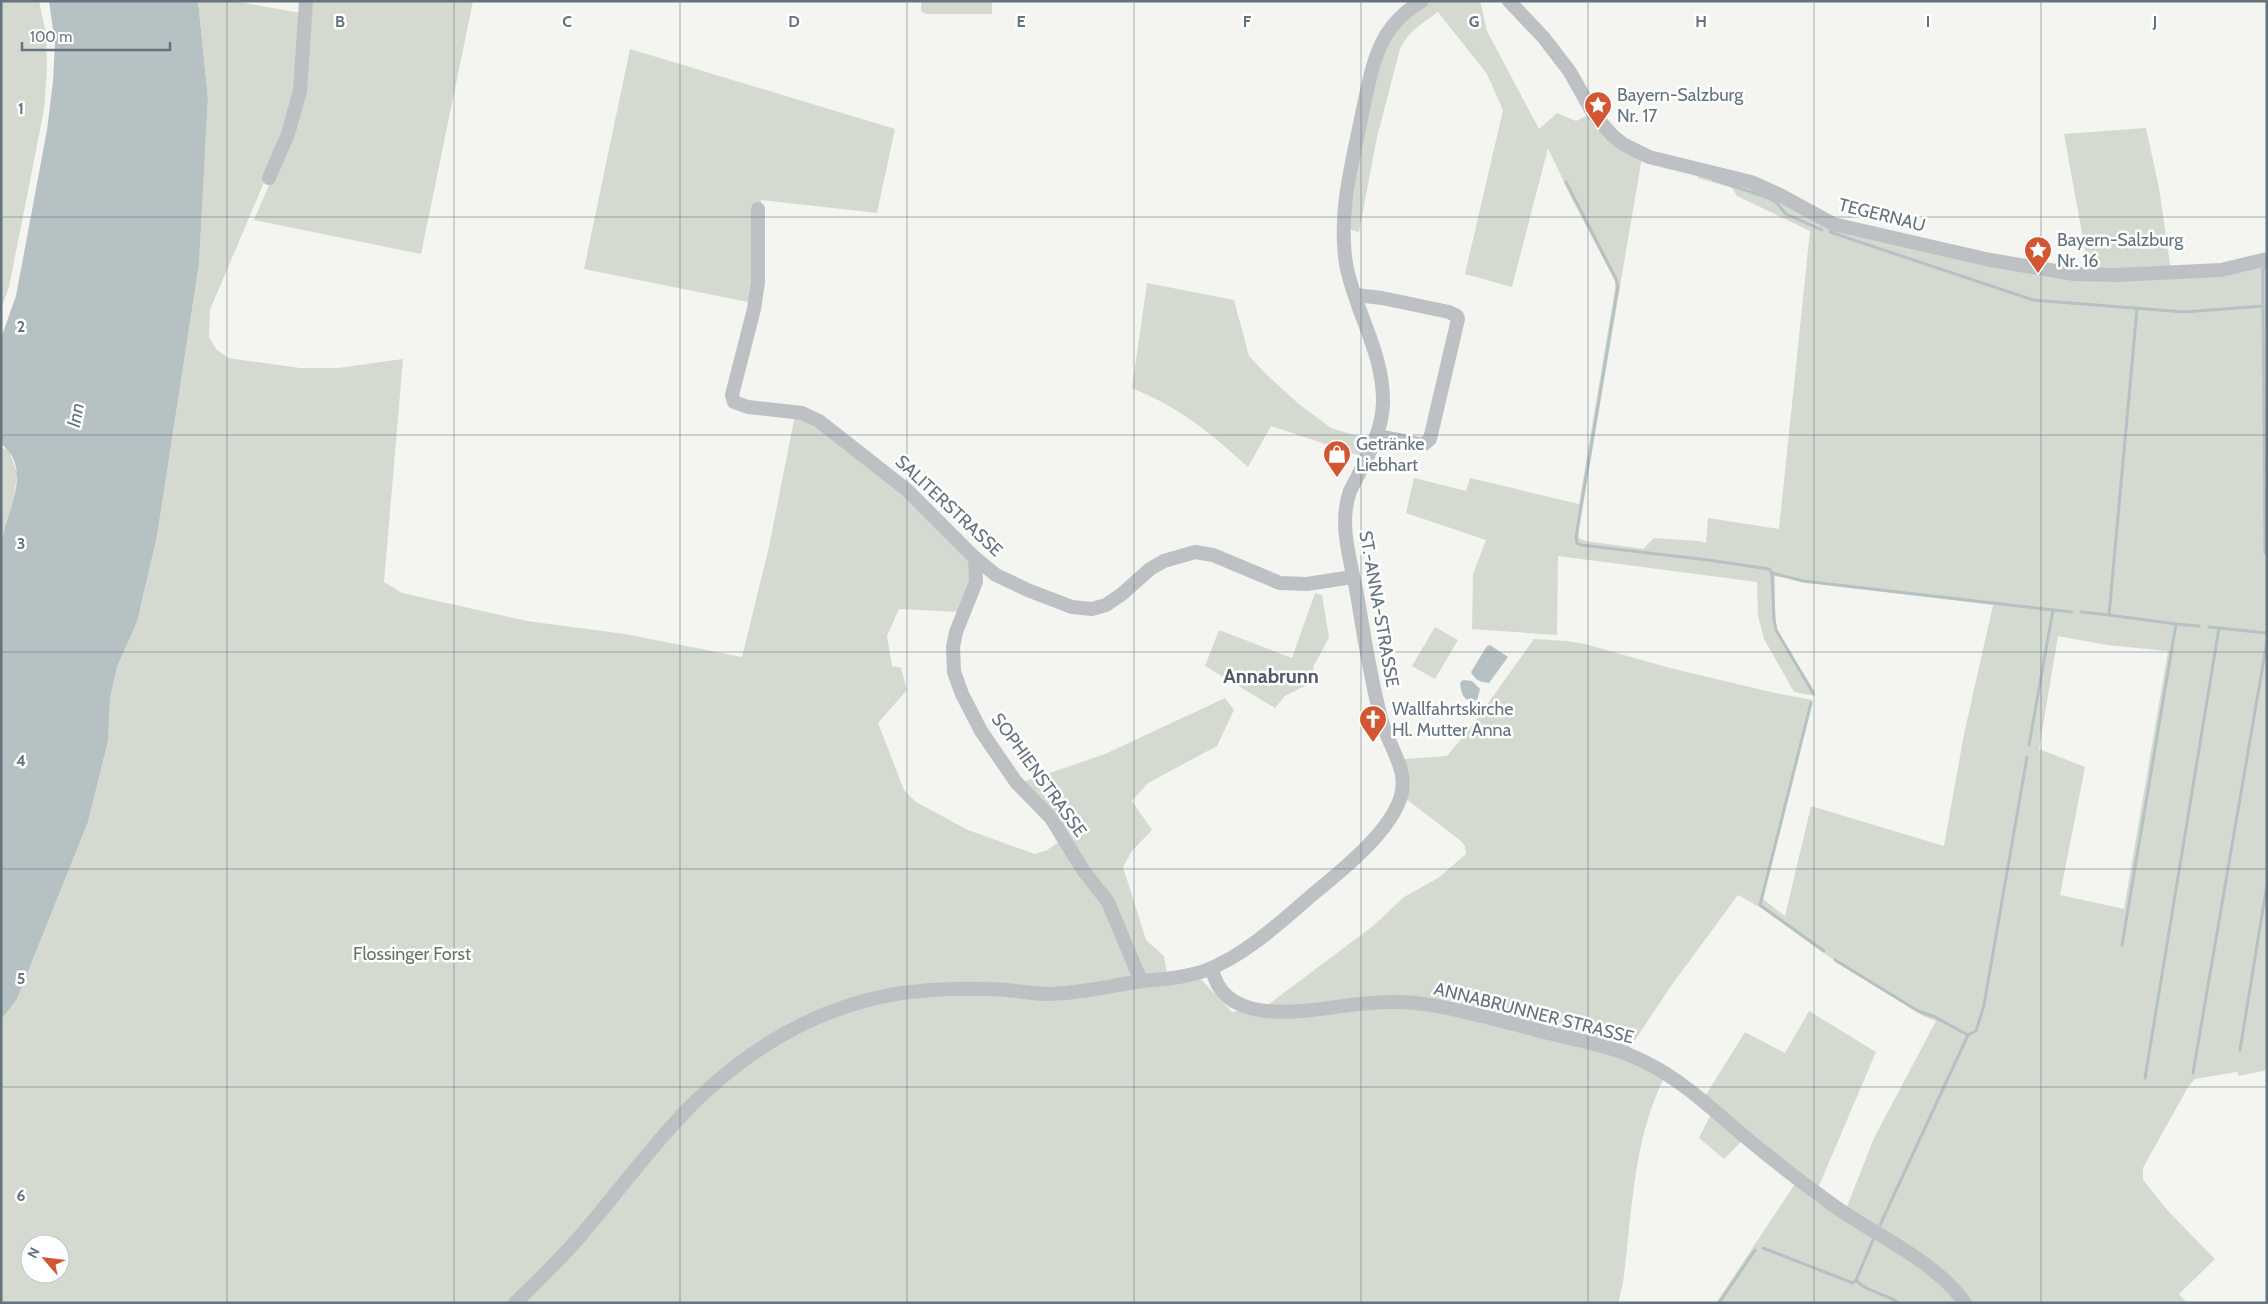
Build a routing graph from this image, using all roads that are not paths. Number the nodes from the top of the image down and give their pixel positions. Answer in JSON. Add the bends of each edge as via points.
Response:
{"nodes":[{"id":1,"x":306,"y":1,"type":"edge"},
{"id":2,"x":1422,"y":1,"type":"edge"},
{"id":3,"x":1509,"y":1,"type":"edge"},
{"id":4,"x":269,"y":178,"type":"dead end"},
{"id":5,"x":758,"y":209,"type":"dead end"},
{"id":6,"x":2267,"y":259,"type":"edge"},
{"id":7,"x":1356,"y":296,"type":"junction"},
{"id":8,"x":1377,"y":436,"type":"junction"},
{"id":9,"x":975,"y":558,"type":"junction"},
{"id":10,"x":996,"y":575,"type":"junction"},
{"id":11,"x":1352,"y":576,"type":"junction"},
{"id":12,"x":976,"y":582,"type":"junction"},
{"id":13,"x":1212,"y":968,"type":"junction"},
{"id":14,"x":1141,"y":981,"type":"junction"},
{"id":15,"x":515,"y":1303,"type":"edge"},
{"id":16,"x":1965,"y":1303,"type":"edge"}],
"edges":[{"from":1,"to":4,"type":"street","via":[[300,91],[288,134]]},
{"from":2,"to":7,"type":"street","name":"ST.-ANNA-STRASSE","via":[[1393,25],[1376,57],[1348,182],[1343,237],[1346,266]]},
{"from":3,"to":6,"type":"street","name":"TEGERNAU","via":[[1570,72],[1594,115],[1623,144],[1649,157],[1750,182],[1833,224],[2000,262],[2074,274],[2221,270]]},
{"from":5,"to":9,"type":"street","name":"SALITERSTRASSE","via":[[757,291],[732,395],[734,402],[748,407],[802,413],[819,421],[907,490]]},
{"from":7,"to":8,"type":"street","name":"ST.-ANNA-STRASSE","via":[[1381,370],[1383,410]]},
{"from":7,"to":8,"type":"street","via":[[1449,312],[1458,319],[1430,439],[1419,444]]},
{"from":8,"to":11,"type":"street","name":"ST.-ANNA-STRASSE","via":[[1347,499],[1346,531]]},
{"from":9,"to":10,"type":"street","name":"SALITERSTRASSE"},
{"from":9,"to":12,"type":"street","name":"SOPHIENSTRASSE"},
{"from":10,"to":11,"type":"street","name":"SALITERSTRASSE","via":[[1060,603],[1092,609],[1113,601],[1140,577],[1164,562],[1196,552],[1287,584]]},
{"from":10,"to":12,"type":"street"},
{"from":11,"to":13,"type":"street","name":"ST.-ANNA-STRASSE","via":[[1369,675],[1382,725],[1401,769],[1403,785],[1400,799],[1381,831],[1334,877],[1267,933]]},
{"from":12,"to":14,"type":"street","name":"SOPHIENSTRASSE","via":[[953,647],[954,672],[962,694],[981,731],[1016,782],[1051,818],[1083,870],[1108,902]]},
{"from":13,"to":14,"type":"street","name":"ST.-ANNA-STRASSE","via":[[1174,979]]},
{"from":13,"to":16,"type":"street","name":"ANNABRUNNER STRASSE","via":[[1225,993],[1254,1010],[1279,1012],[1371,1002],[1424,1003],[1596,1044],[1647,1062],[1689,1090],[1848,1216],[1939,1274]]},
{"from":14,"to":15,"type":"street","name":"ST.-ANNA-STRASSE","via":[[1042,994],[993,989],[923,989],[880,996],[800,1026],[747,1057],[700,1095],[650,1150],[586,1230]]}]}
